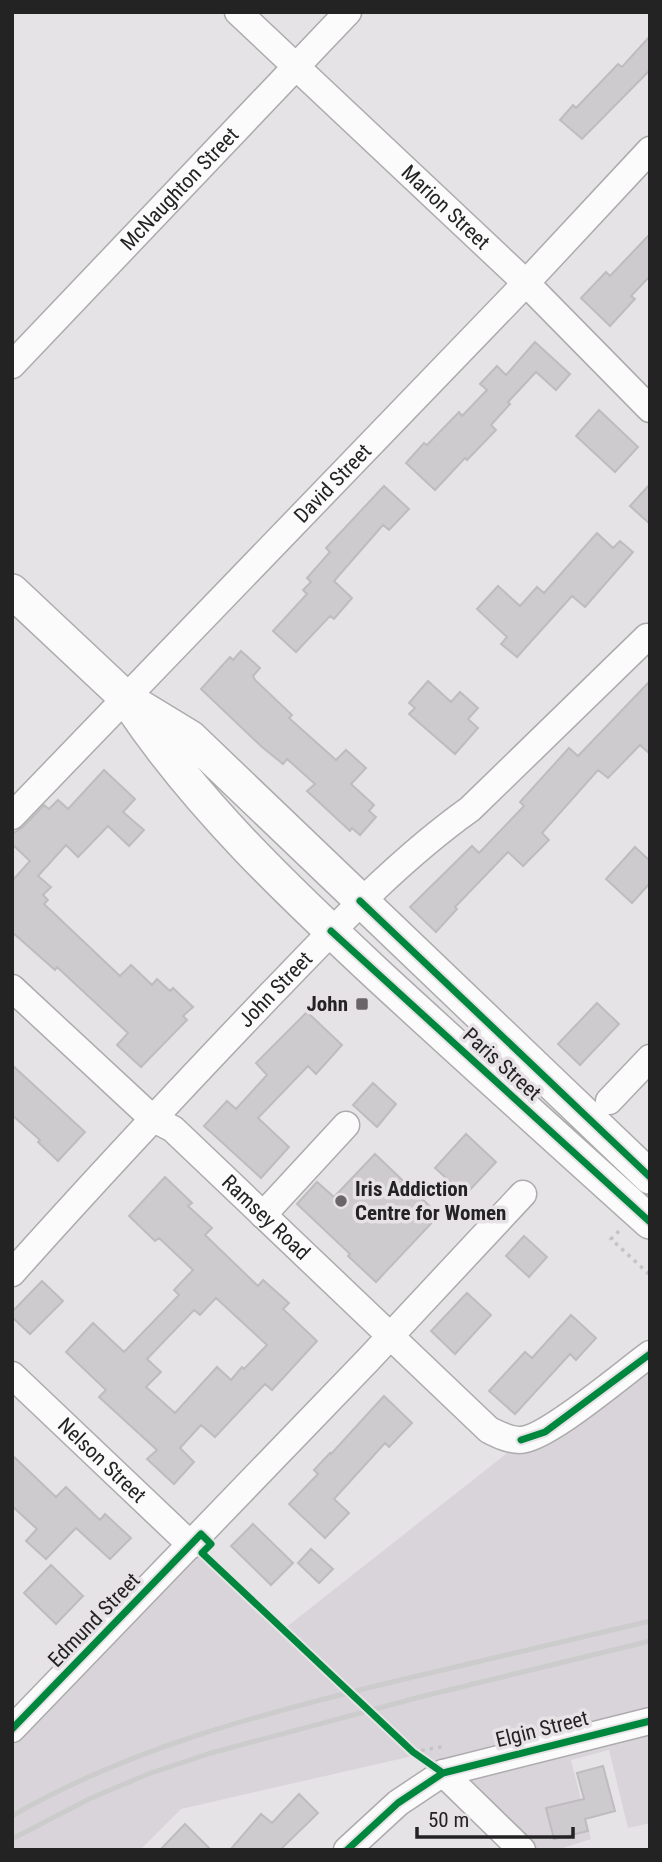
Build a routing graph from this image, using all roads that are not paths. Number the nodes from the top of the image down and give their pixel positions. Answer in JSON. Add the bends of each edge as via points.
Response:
{"nodes":[{"id":1,"x":238,"y":12,"type":"edge"},
{"id":2,"x":348,"y":12,"type":"edge"},
{"id":3,"x":296,"y":68,"type":"junction"},
{"id":4,"x":650,"y":150,"type":"edge"},
{"id":5,"x":526,"y":283,"type":"junction"},
{"id":6,"x":12,"y":365,"type":"edge"},
{"id":7,"x":650,"y":409,"type":"edge"},
{"id":8,"x":12,"y":591,"type":"edge"},
{"id":9,"x":647,"y":637,"type":"dead end"},
{"id":10,"x":126,"y":698,"type":"junction"},
{"id":11,"x":12,"y":816,"type":"edge"},
{"id":12,"x":360,"y":901,"type":"junction"},
{"id":13,"x":331,"y":931,"type":"junction"},
{"id":14,"x":12,"y":988,"type":"edge"},
{"id":15,"x":650,"y":1058,"type":"edge"},
{"id":16,"x":609,"y":1101,"type":"dead end"},
{"id":17,"x":152,"y":1118,"type":"junction"},
{"id":18,"x":346,"y":1125,"type":"dead end"},
{"id":19,"x":650,"y":1177,"type":"edge"},
{"id":20,"x":523,"y":1194,"type":"dead end"},
{"id":21,"x":263,"y":1215,"type":"junction"},
{"id":22,"x":636,"y":1224,"type":"edge"},
{"id":23,"x":12,"y":1273,"type":"edge"},
{"id":24,"x":390,"y":1336,"type":"junction"},
{"id":25,"x":650,"y":1354,"type":"edge"},
{"id":26,"x":12,"y":1375,"type":"edge"},
{"id":27,"x":197,"y":1549,"type":"junction"},
{"id":28,"x":650,"y":1721,"type":"edge"},
{"id":29,"x":12,"y":1730,"type":"edge"},
{"id":30,"x":443,"y":1773,"type":"junction"},
{"id":31,"x":347,"y":1850,"type":"edge"},
{"id":32,"x":522,"y":1850,"type":"edge"}],
"edges":[{"from":1,"to":3,"type":"street","name":"Marion Street"},
{"from":2,"to":3,"type":"street","name":"McNaughton Street"},
{"from":3,"to":5,"type":"street","name":"Marion Street"},
{"from":3,"to":6,"type":"street","name":"McNaughton Street"},
{"from":4,"to":5,"type":"street","name":"David Street"},
{"from":5,"to":7,"type":"street","name":"Marion Street"},
{"from":5,"to":10,"type":"street","name":"David Street"},
{"from":8,"to":10,"type":"main road","name":"Paris Street"},
{"from":9,"to":12,"type":"street","name":"John Street","via":[[470,809]]},
{"from":10,"to":11,"type":"street","name":"David Street"},
{"from":10,"to":12,"type":"main road","name":"Paris Street","via":[[190,737]]},
{"from":10,"to":13,"type":"main road","name":"Paris Street","via":[[161,751],[218,817]]},
{"from":12,"to":13,"type":"street","name":"John Street"},
{"from":12,"to":19,"type":"main road","name":"Paris Street"},
{"from":13,"to":17,"type":"street","name":"John Street"},
{"from":13,"to":22,"type":"main road","name":"Paris Street"},
{"from":14,"to":17,"type":"street","name":"Ramsey Road"},
{"from":15,"to":16,"type":"street"},
{"from":17,"to":21,"type":"street","name":"Ramsey Road","via":[[173,1129]]},
{"from":17,"to":23,"type":"street","name":"John Street"},
{"from":18,"to":21,"type":"street"},
{"from":20,"to":24,"type":"street","name":"Edmund Street"},
{"from":21,"to":24,"type":"street","name":"Ramsey Road"},
{"from":24,"to":25,"type":"street","name":"Ramsey Road","via":[[489,1430],[521,1440],[545,1432]]},
{"from":24,"to":27,"type":"street","name":"Edmund Street"},
{"from":26,"to":27,"type":"street","name":"Nelson Street"},
{"from":27,"to":29,"type":"street","name":"Edmund Street"},
{"from":28,"to":30,"type":"street","name":"Elgin Street"},
{"from":30,"to":31,"type":"street","name":"Elgin Street","via":[[398,1802]]},
{"from":30,"to":32,"type":"street"}]}
